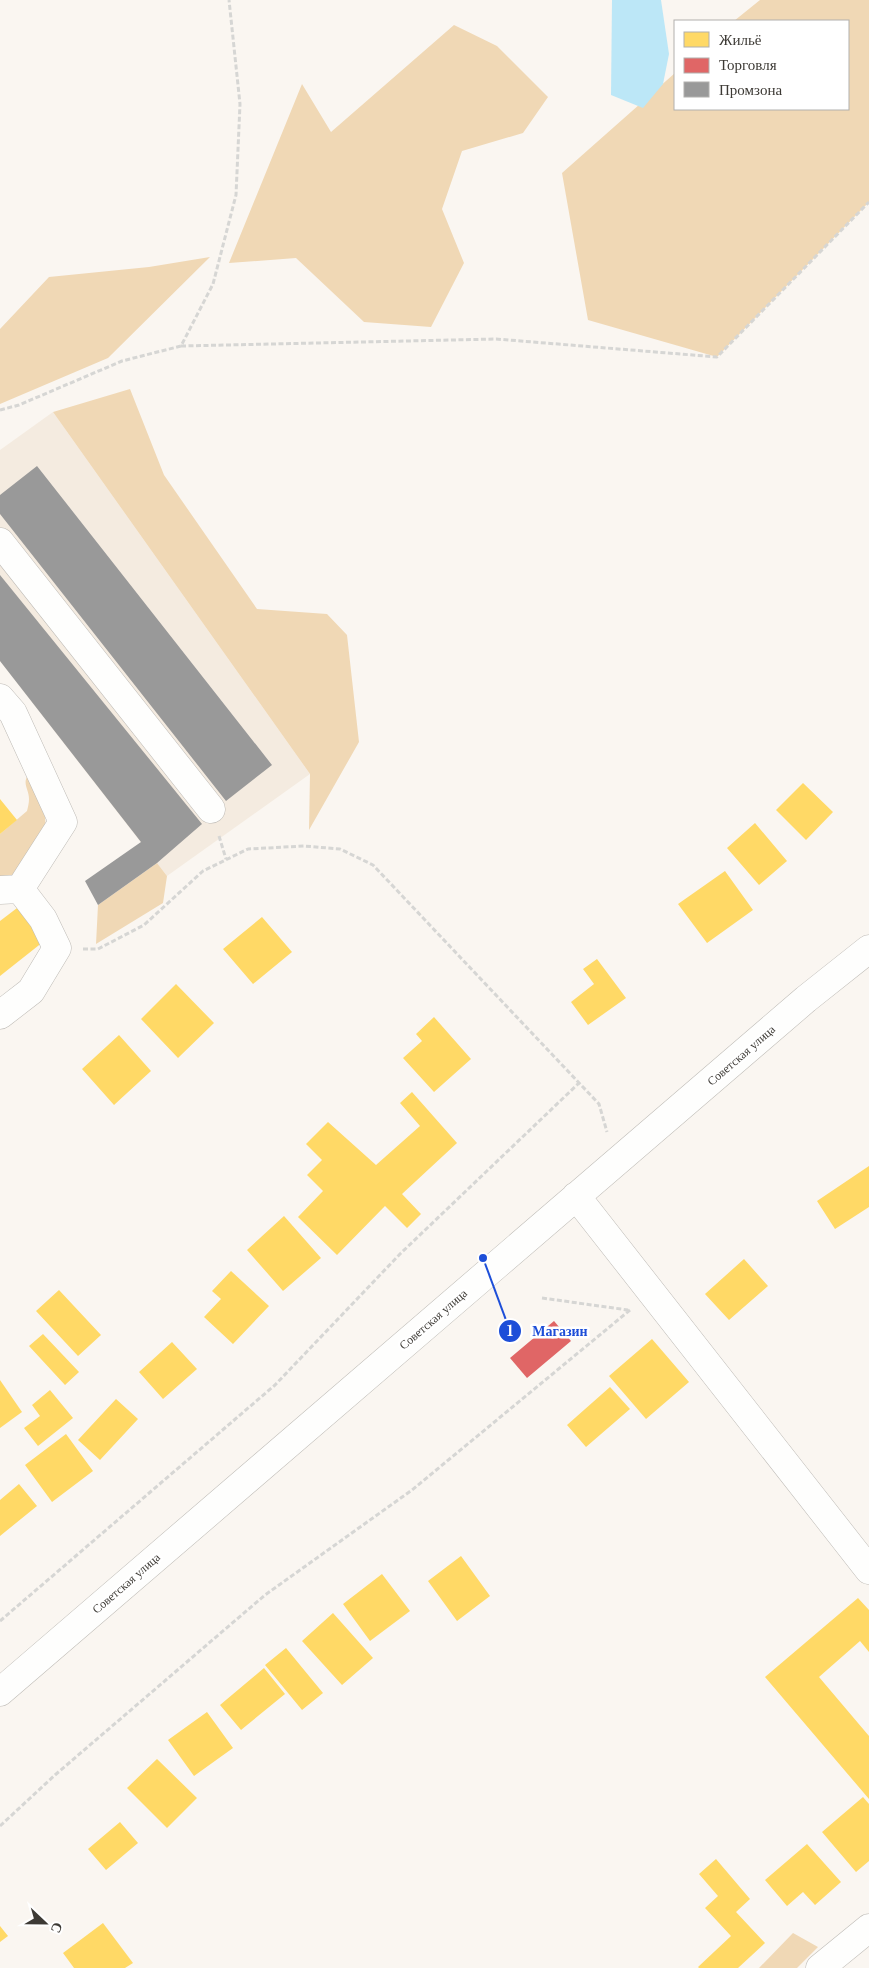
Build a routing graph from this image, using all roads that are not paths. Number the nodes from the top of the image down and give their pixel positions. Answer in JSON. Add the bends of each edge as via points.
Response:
{"nodes":[{"id":1,"x":0,"y":542,"type":"edge"},
{"id":2,"x":0,"y":698,"type":"edge"},
{"id":3,"x":211,"y":809,"type":"dead end"},
{"id":4,"x":10,"y":889,"type":"edge"},
{"id":5,"x":869,"y":949,"type":"edge"},
{"id":6,"x":0,"y":1015,"type":"edge"},
{"id":7,"x":576,"y":1196,"type":"junction"},
{"id":8,"x":869,"y":1570,"type":"edge"},
{"id":9,"x":0,"y":1692,"type":"edge"},
{"id":10,"x":869,"y":1928,"type":"edge"},
{"id":11,"x":820,"y":1968,"type":"edge"}],
"edges":[{"from":1,"to":3,"type":"street"},
{"from":2,"to":4,"type":"street","via":[[13,713],[63,822]]},
{"from":4,"to":6,"type":"street","via":[[43,919],[57,948],[30,991]]},
{"from":5,"to":7,"type":"street","name":"Советская улица"},
{"from":7,"to":8,"type":"street"},
{"from":7,"to":9,"type":"street","name":"Советская улица"},
{"from":10,"to":11,"type":"street"}]}
